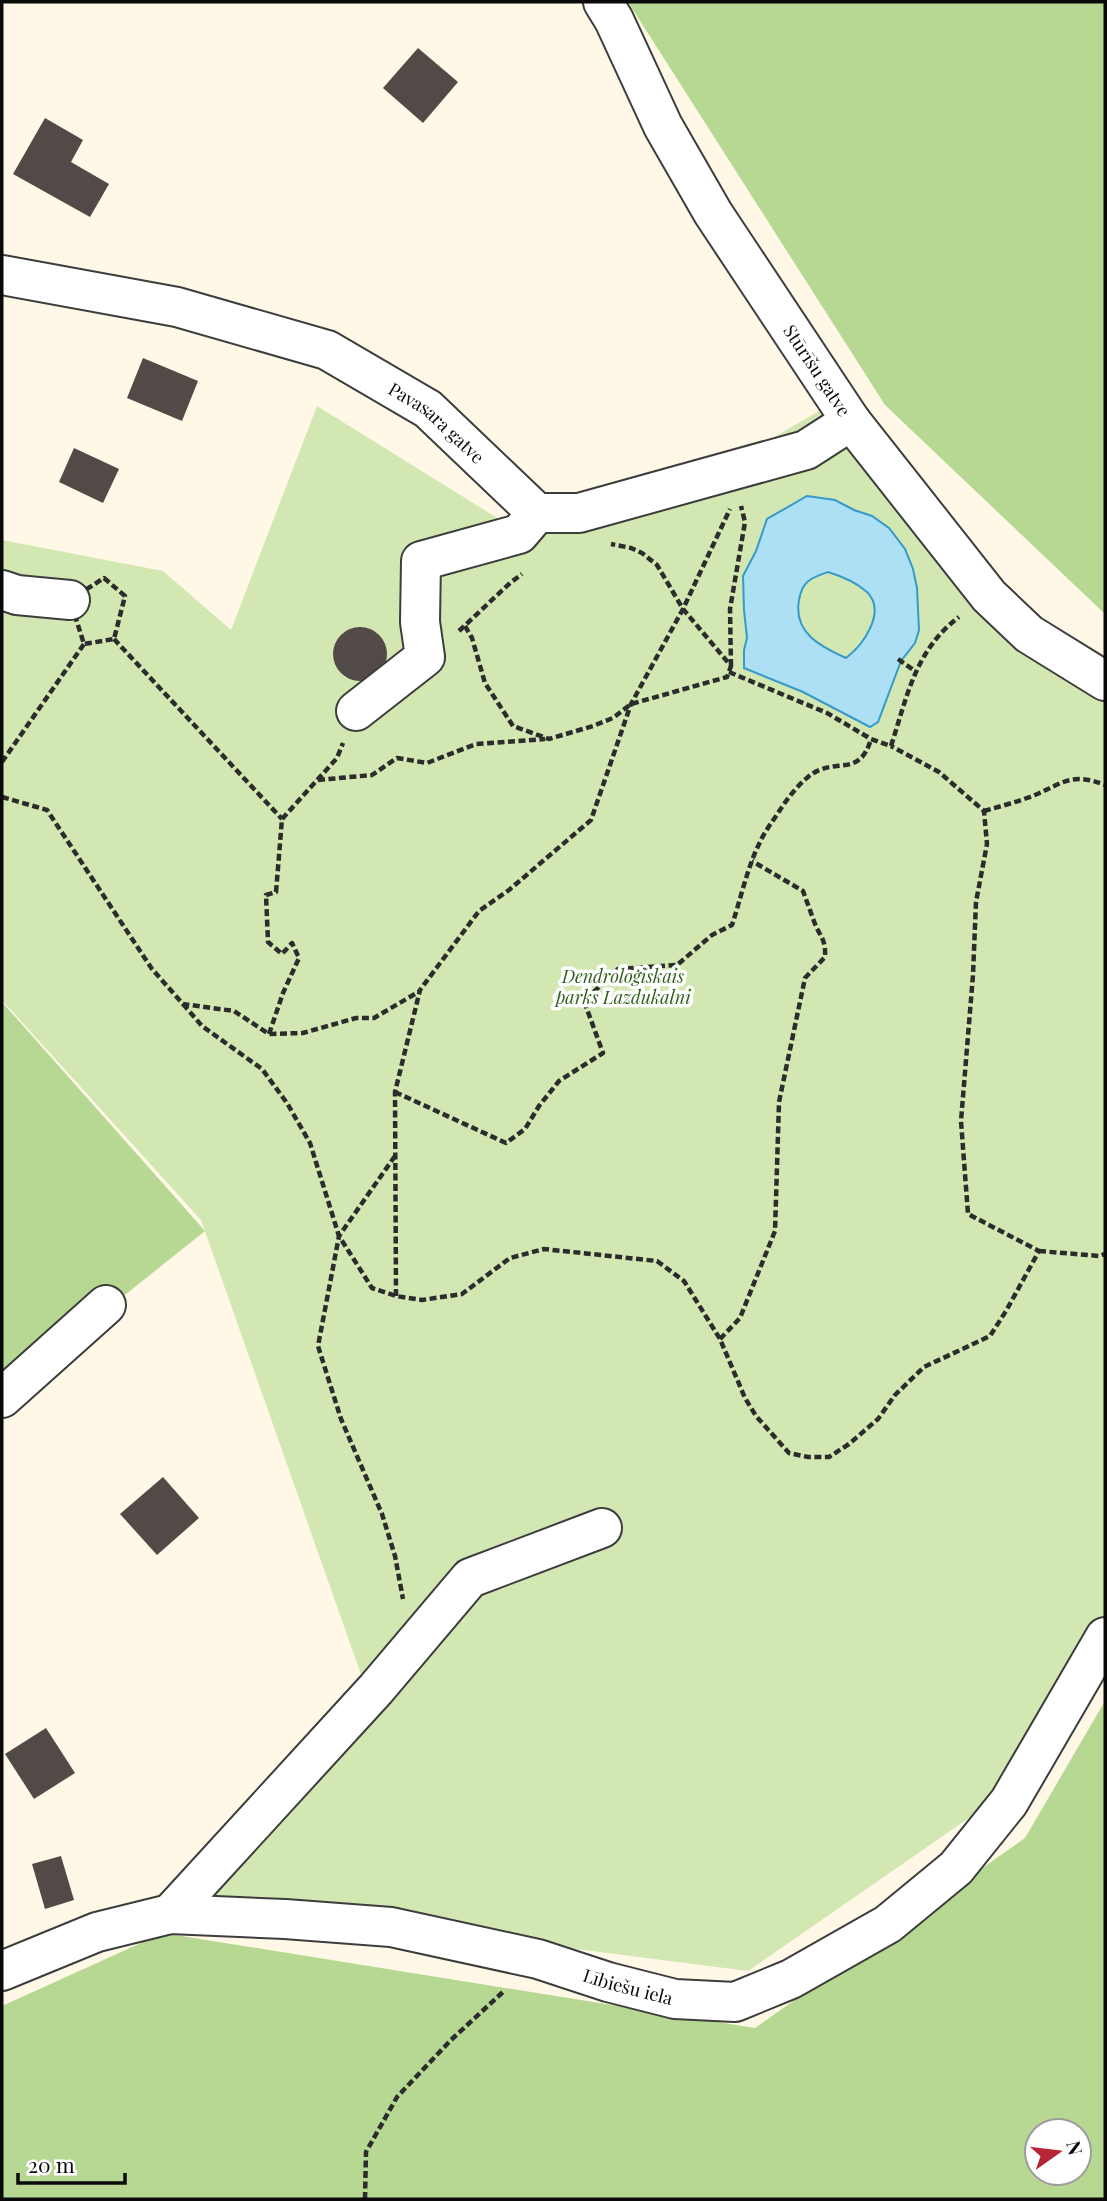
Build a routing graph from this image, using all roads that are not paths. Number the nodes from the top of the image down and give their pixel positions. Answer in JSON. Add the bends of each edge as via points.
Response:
{"nodes":[{"id":1,"x":603,"y":2,"type":"edge"},
{"id":2,"x":2,"y":275,"type":"edge"},
{"id":3,"x":851,"y":421,"type":"junction"},
{"id":4,"x":537,"y":513,"type":"junction"},
{"id":5,"x":2,"y":590,"type":"edge"},
{"id":6,"x":70,"y":600,"type":"dead end"},
{"id":7,"x":1105,"y":681,"type":"edge"},
{"id":8,"x":356,"y":711,"type":"dead end"},
{"id":9,"x":106,"y":1305,"type":"dead end"},
{"id":10,"x":2,"y":1398,"type":"edge"},
{"id":11,"x":602,"y":1528,"type":"dead end"},
{"id":12,"x":1105,"y":1637,"type":"edge"},
{"id":13,"x":170,"y":1914,"type":"junction"},
{"id":14,"x":2,"y":1971,"type":"edge"}],
"edges":[{"from":1,"to":3,"type":"street","name":"Stūrīšu gatve","via":[[663,126],[713,213]]},
{"from":2,"to":4,"type":"street","name":"Pavasara gatve","via":[[177,307],[327,350],[428,409]]},
{"from":3,"to":4,"type":"street","via":[[806,450],[579,513]]},
{"from":3,"to":7,"type":"street","name":"Stūrīšu gatve","via":[[989,596],[1029,634]]},
{"from":4,"to":8,"type":"street","via":[[519,534],[421,561],[420,622],[425,657]]},
{"from":5,"to":6,"type":"street"},
{"from":9,"to":10,"type":"street"},
{"from":11,"to":13,"type":"street","via":[[470,1578],[376,1689]]},
{"from":12,"to":13,"type":"street","name":"Lībiešu iela","via":[[1009,1802],[956,1868],[888,1924],[803,1973],[735,2001],[676,1998],[538,1959],[391,1927]]},
{"from":13,"to":14,"type":"street","name":"Lībiešu iela","via":[[97,1932]]}]}
